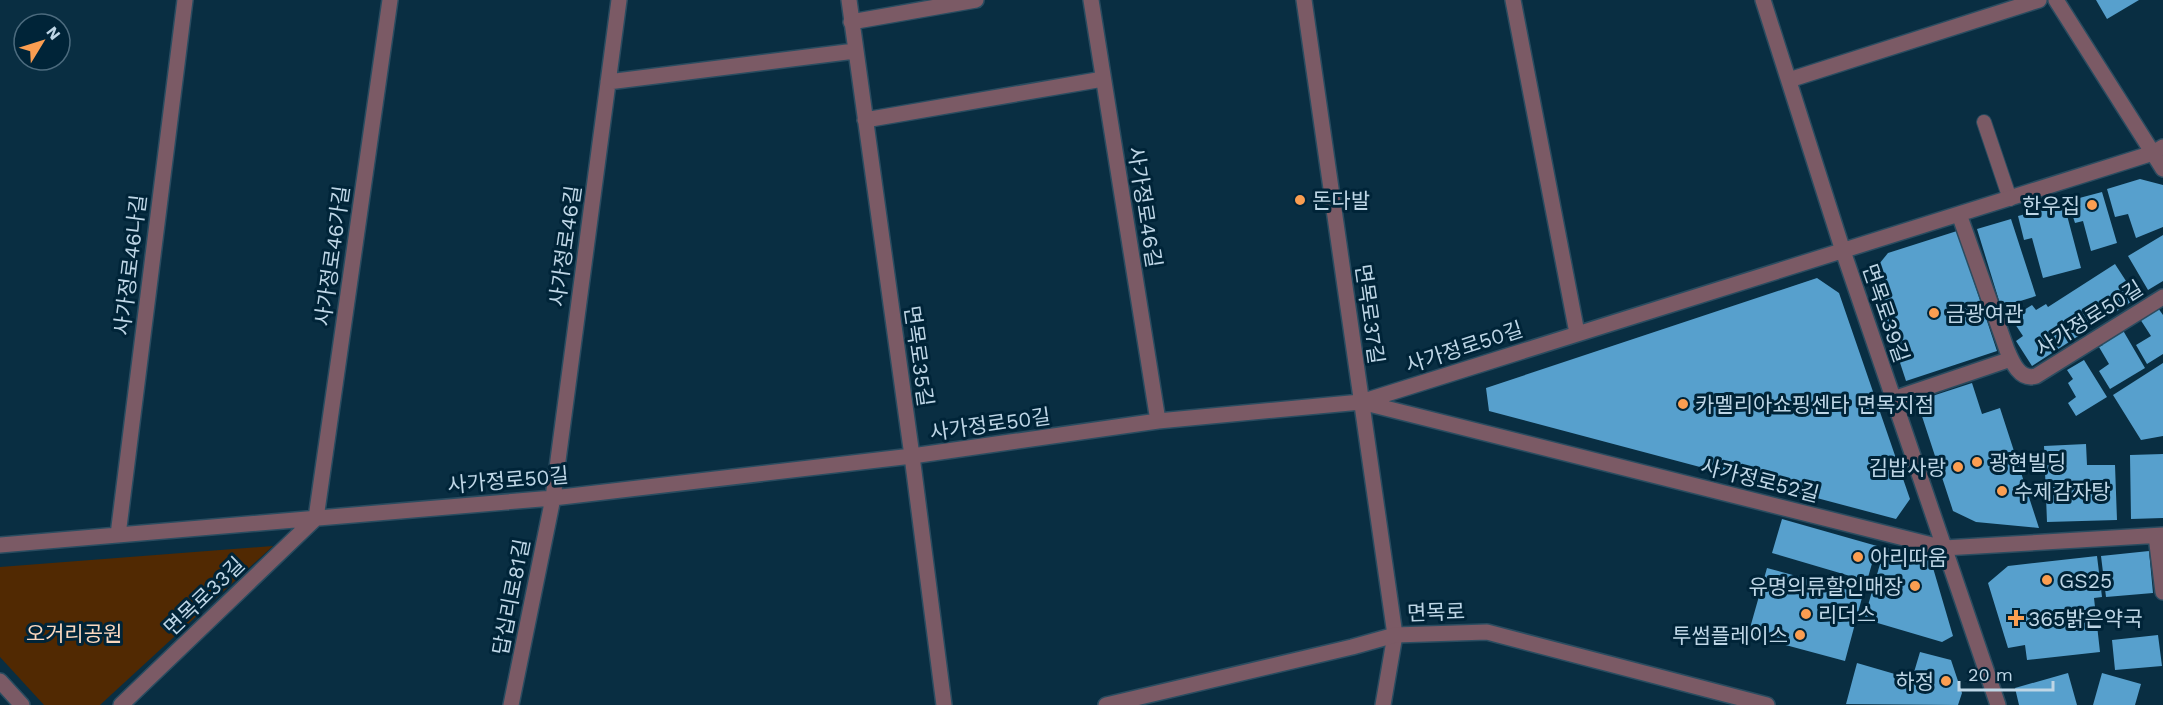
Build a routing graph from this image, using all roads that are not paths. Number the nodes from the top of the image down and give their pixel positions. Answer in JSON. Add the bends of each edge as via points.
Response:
{"nodes":[{"id":1,"x":184,"y":0,"type":"edge"},
{"id":2,"x":390,"y":0,"type":"edge"},
{"id":3,"x":619,"y":0,"type":"edge"},
{"id":4,"x":849,"y":0,"type":"edge"},
{"id":5,"x":976,"y":0,"type":"edge"},
{"id":6,"x":1091,"y":0,"type":"edge"},
{"id":7,"x":1304,"y":0,"type":"edge"},
{"id":8,"x":1513,"y":0,"type":"edge"},
{"id":9,"x":1763,"y":0,"type":"edge"},
{"id":10,"x":2040,"y":0,"type":"edge"},
{"id":11,"x":2056,"y":0,"type":"edge"},
{"id":12,"x":851,"y":22,"type":"junction"},
{"id":13,"x":855,"y":51,"type":"junction"},
{"id":14,"x":1103,"y":79,"type":"junction"},
{"id":15,"x":1788,"y":80,"type":"junction"},
{"id":16,"x":608,"y":82,"type":"junction"},
{"id":17,"x":865,"y":120,"type":"junction"},
{"id":18,"x":1984,"y":122,"type":"dead end"},
{"id":19,"x":2158,"y":150,"type":"edge"},
{"id":20,"x":2163,"y":169,"type":"edge"},
{"id":21,"x":2010,"y":199,"type":"junction"},
{"id":22,"x":1959,"y":214,"type":"junction"},
{"id":23,"x":1843,"y":251,"type":"junction"},
{"id":24,"x":2163,"y":297,"type":"edge"},
{"id":25,"x":1577,"y":333,"type":"junction"},
{"id":26,"x":2011,"y":358,"type":"junction"},
{"id":27,"x":1893,"y":399,"type":"junction"},
{"id":28,"x":1361,"y":402,"type":"junction"},
{"id":29,"x":1158,"y":421,"type":"junction"},
{"id":30,"x":912,"y":456,"type":"junction"},
{"id":31,"x":553,"y":498,"type":"junction"},
{"id":32,"x":316,"y":518,"type":"junction"},
{"id":33,"x":118,"y":535,"type":"junction"},
{"id":34,"x":2159,"y":536,"type":"edge"},
{"id":35,"x":0,"y":545,"type":"edge"},
{"id":36,"x":1944,"y":548,"type":"junction"},
{"id":37,"x":2163,"y":592,"type":"edge"},
{"id":38,"x":1395,"y":635,"type":"junction"},
{"id":39,"x":0,"y":681,"type":"edge"},
{"id":40,"x":22,"y":705,"type":"edge"},
{"id":41,"x":121,"y":705,"type":"edge"},
{"id":42,"x":511,"y":705,"type":"edge"},
{"id":43,"x":944,"y":705,"type":"edge"},
{"id":44,"x":1106,"y":705,"type":"edge"},
{"id":45,"x":1383,"y":705,"type":"edge"},
{"id":46,"x":1767,"y":705,"type":"edge"},
{"id":47,"x":1998,"y":705,"type":"edge"}],
"edges":[{"from":1,"to":33,"type":"street","name":"사가정로46나길"},
{"from":2,"to":32,"type":"street","name":"사가정로46가길"},
{"from":3,"to":16,"type":"street","name":"사가정로46길"},
{"from":4,"to":12,"type":"street","name":"면목로35길"},
{"from":5,"to":12,"type":"street"},
{"from":6,"to":14,"type":"street","name":"사가정로46길"},
{"from":7,"to":28,"type":"street","name":"면목로37길"},
{"from":8,"to":25,"type":"street"},
{"from":9,"to":15,"type":"street","name":"면목로39길"},
{"from":10,"to":15,"type":"street"},
{"from":11,"to":19,"type":"street"},
{"from":12,"to":13,"type":"street","name":"면목로35길"},
{"from":13,"to":16,"type":"street"},
{"from":13,"to":17,"type":"street","name":"면목로35길"},
{"from":14,"to":17,"type":"street"},
{"from":14,"to":29,"type":"street","name":"사가정로46길"},
{"from":15,"to":23,"type":"street","name":"면목로39길"},
{"from":16,"to":31,"type":"street","name":"사가정로46길"},
{"from":17,"to":30,"type":"street","name":"면목로35길"},
{"from":18,"to":21,"type":"lane"},
{"from":19,"to":20,"type":"street"},
{"from":19,"to":21,"type":"street","name":"사가정로50길"},
{"from":21,"to":22,"type":"street","name":"사가정로50길"},
{"from":22,"to":23,"type":"street","name":"사가정로50길"},
{"from":22,"to":26,"type":"street","name":"사가정로50길"},
{"from":23,"to":25,"type":"street","name":"사가정로50길"},
{"from":23,"to":27,"type":"street","name":"면목로39길"},
{"from":24,"to":26,"type":"street","name":"사가정로50길","via":[[2036,376],[2022,374]]},
{"from":25,"to":28,"type":"street","name":"사가정로50길"},
{"from":26,"to":27,"type":"street","name":"사가정로50길"},
{"from":27,"to":36,"type":"street","name":"면목로39길"},
{"from":28,"to":29,"type":"street","name":"사가정로50길"},
{"from":28,"to":36,"type":"street","name":"사가정로52길"},
{"from":28,"to":38,"type":"street","name":"면목로37길"},
{"from":29,"to":30,"type":"street","name":"사가정로50길"},
{"from":30,"to":31,"type":"street","name":"사가정로50길"},
{"from":30,"to":43,"type":"street","name":"면목로35길"},
{"from":31,"to":32,"type":"street","name":"사가정로50길"},
{"from":31,"to":42,"type":"street","name":"답십리로81길"},
{"from":32,"to":33,"type":"street","name":"사가정로50길"},
{"from":32,"to":41,"type":"street","name":"면목로33길"},
{"from":33,"to":35,"type":"street","name":"사가정로50길"},
{"from":34,"to":36,"type":"street","name":"사가정로52길"},
{"from":34,"to":37,"type":"street","name":"사가정로52길"},
{"from":36,"to":47,"type":"street","name":"면목로39길"},
{"from":38,"to":44,"type":"street","name":"면목로"},
{"from":38,"to":45,"type":"street","name":"면목로37길"},
{"from":38,"to":46,"type":"street","name":"면목로","via":[[1487,632]]},
{"from":39,"to":40,"type":"street"}]}
